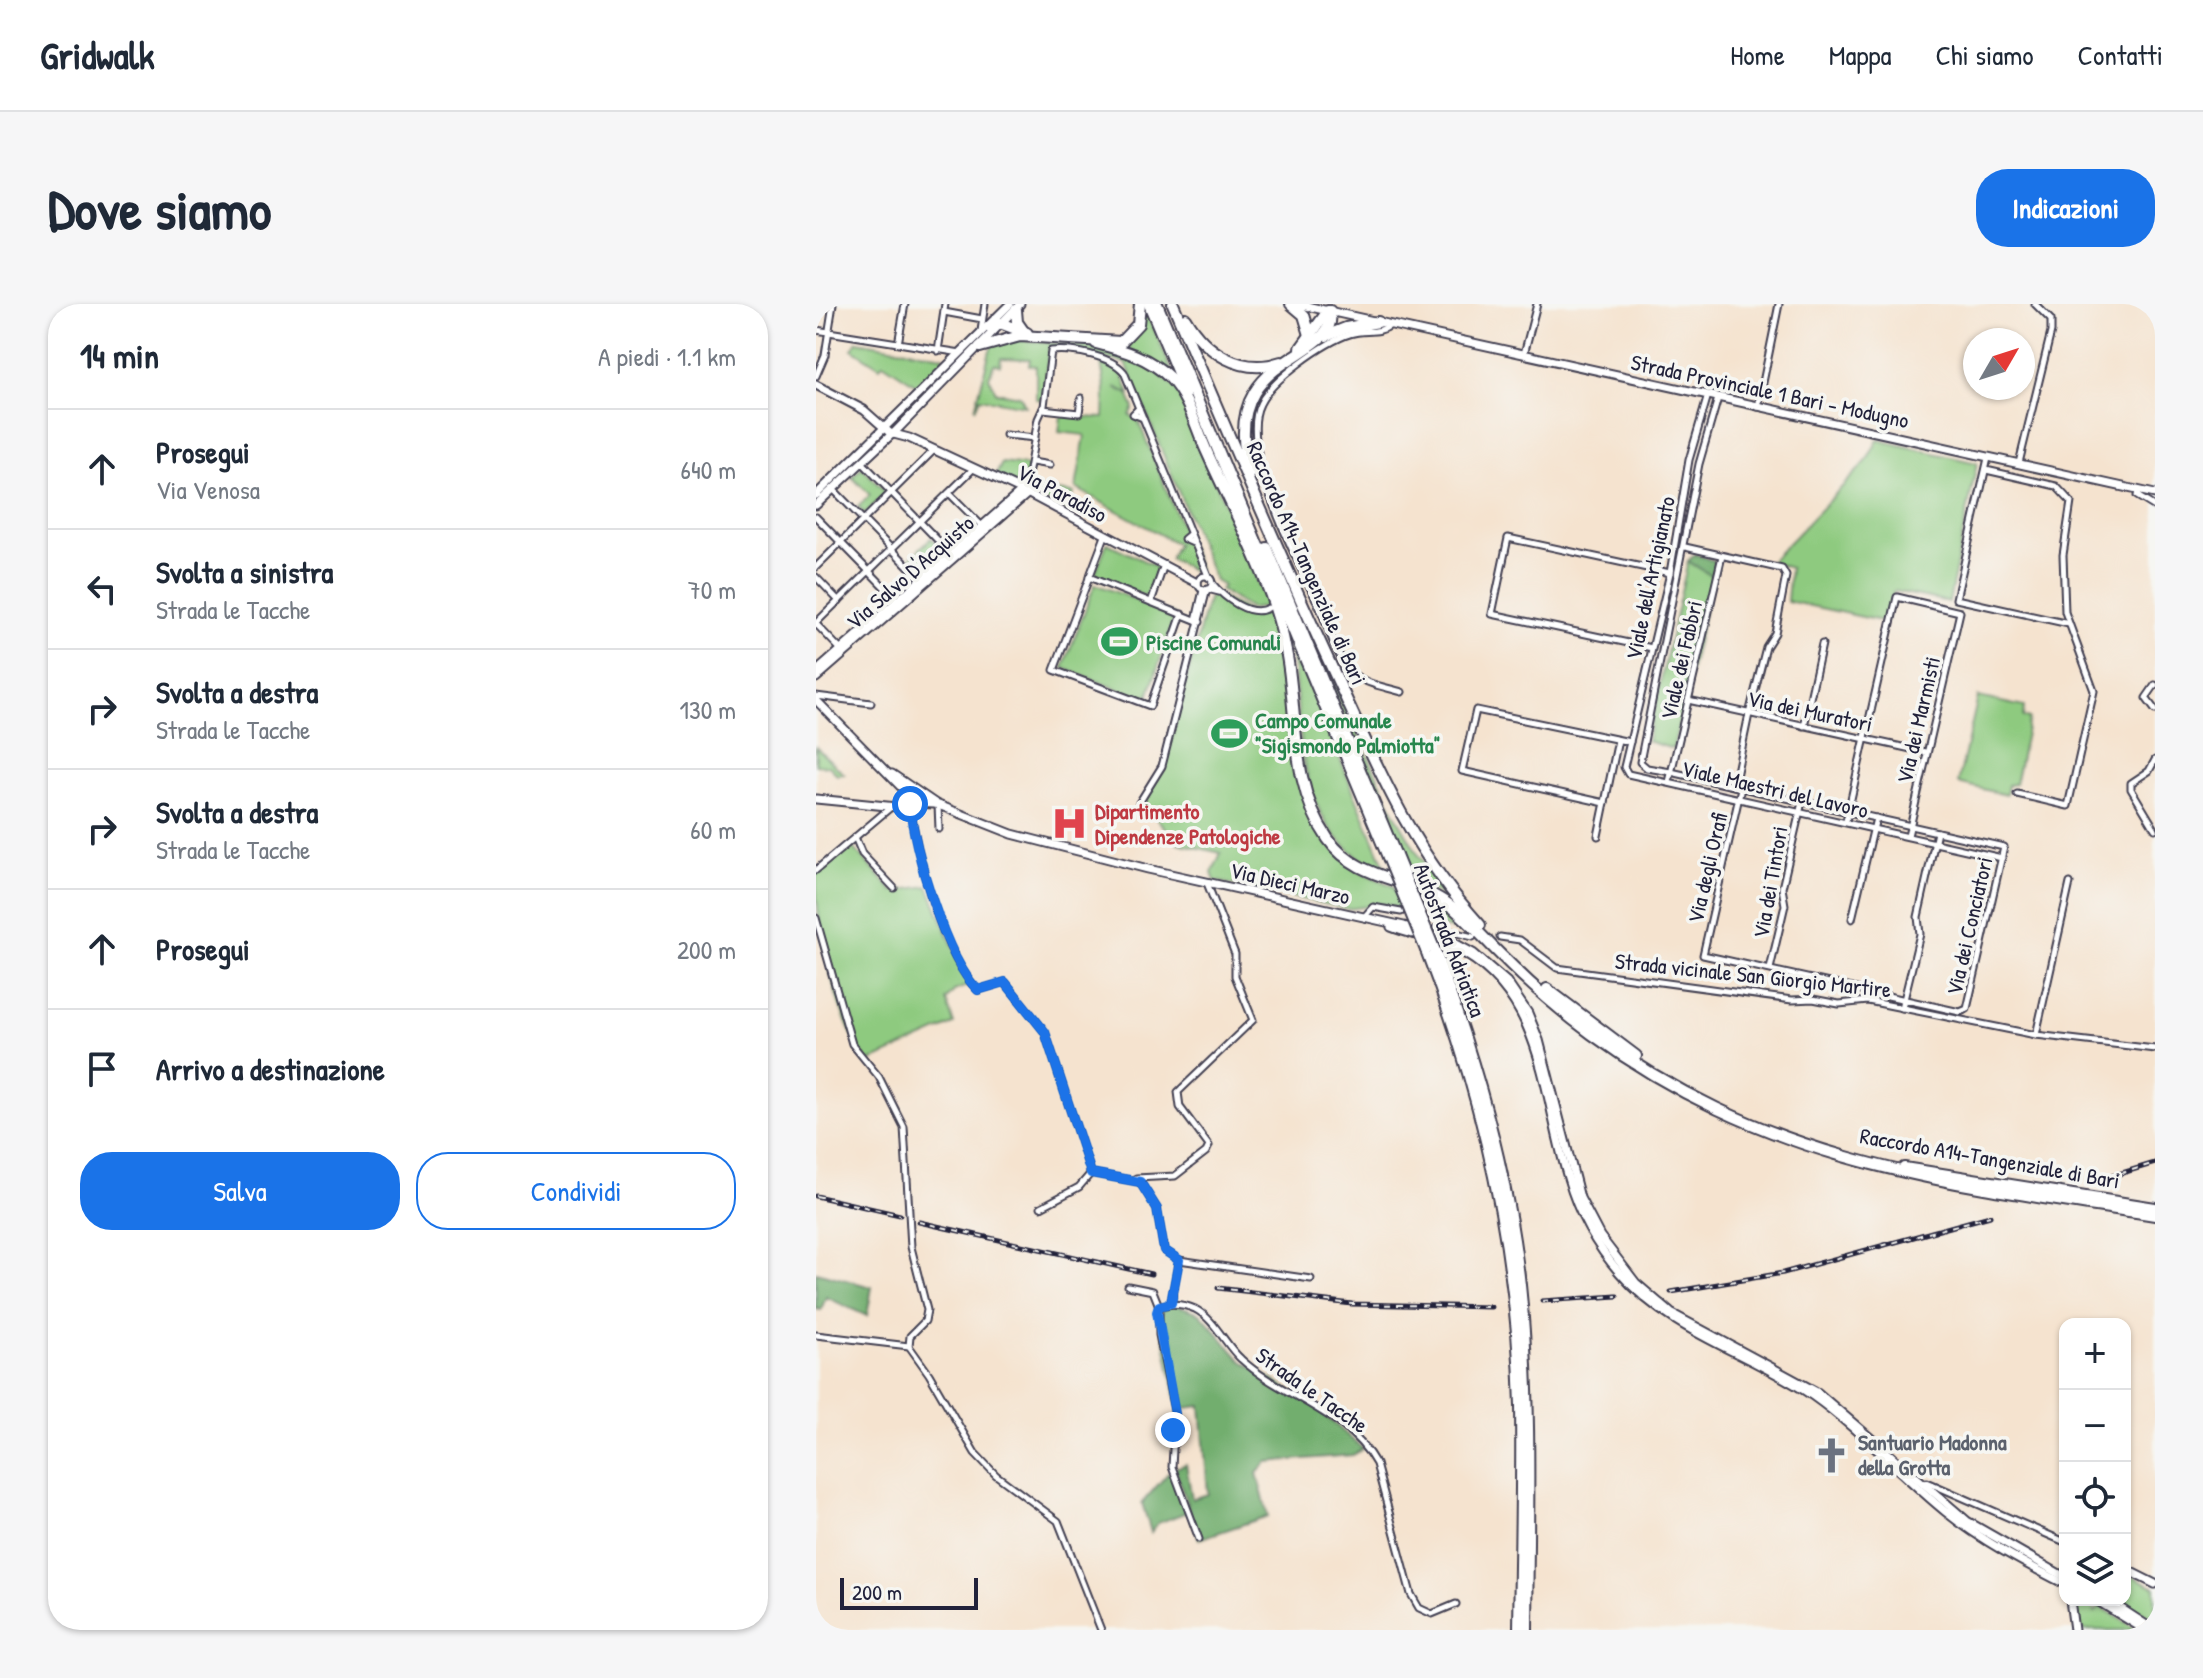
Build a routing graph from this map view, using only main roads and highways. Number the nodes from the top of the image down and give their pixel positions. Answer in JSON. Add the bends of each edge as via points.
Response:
{"nodes":[{"id":1,"x":1140,"y":304,"type":"edge"},
{"id":2,"x":1149,"y":304,"type":"edge"},
{"id":3,"x":1157,"y":304,"type":"edge"},
{"id":4,"x":1164,"y":304,"type":"edge"},
{"id":5,"x":1176,"y":304,"type":"edge"},
{"id":6,"x":1291,"y":304,"type":"edge"},
{"id":7,"x":1297,"y":304,"type":"edge"},
{"id":8,"x":1011,"y":311,"type":"edge"},
{"id":9,"x":1329,"y":311,"type":"junction"},
{"id":10,"x":1378,"y":322,"type":"junction"},
{"id":11,"x":986,"y":323,"type":"joint"},
{"id":12,"x":1025,"y":333,"type":"junction"},
{"id":13,"x":1014,"y":336,"type":"junction"},
{"id":14,"x":1040,"y":337,"type":"junction"},
{"id":15,"x":1310,"y":337,"type":"junction"},
{"id":16,"x":1324,"y":337,"type":"junction"},
{"id":17,"x":980,"y":342,"type":"junction"},
{"id":18,"x":1096,"y":343,"type":"junction"},
{"id":19,"x":816,"y":385,"type":"edge"},
{"id":20,"x":893,"y":428,"type":"junction"},
{"id":21,"x":1025,"y":492,"type":"junction"},
{"id":22,"x":2155,"y":494,"type":"edge"},
{"id":23,"x":816,"y":495,"type":"edge"},
{"id":24,"x":1231,"y":501,"type":"junction"},
{"id":25,"x":816,"y":505,"type":"edge"},
{"id":26,"x":1276,"y":547,"type":"junction"},
{"id":27,"x":1205,"y":583,"type":"road end"},
{"id":28,"x":843,"y":652,"type":"junction"},
{"id":29,"x":816,"y":672,"type":"edge"},
{"id":30,"x":816,"y":678,"type":"edge"},
{"id":31,"x":816,"y":698,"type":"edge"},
{"id":32,"x":912,"y":796,"type":"junction"},
{"id":33,"x":816,"y":799,"type":"edge"},
{"id":34,"x":1392,"y":856,"type":"junction"},
{"id":35,"x":1381,"y":922,"type":"junction"},
{"id":36,"x":1431,"y":951,"type":"junction"},
{"id":37,"x":2155,"y":1208,"type":"edge"},
{"id":38,"x":2155,"y":1215,"type":"edge"},
{"id":39,"x":2026,"y":1561,"type":"junction"},
{"id":40,"x":2131,"y":1572,"type":"edge"},
{"id":41,"x":2059,"y":1575,"type":"edge"},
{"id":42,"x":2059,"y":1580,"type":"edge"},
{"id":43,"x":2155,"y":1584,"type":"edge"},
{"id":44,"x":2071,"y":1606,"type":"edge"},
{"id":45,"x":2104,"y":1606,"type":"edge"},
{"id":46,"x":2105,"y":1606,"type":"edge"},
{"id":47,"x":2117,"y":1606,"type":"edge"},
{"id":48,"x":2128,"y":1606,"type":"edge"},
{"id":49,"x":2155,"y":1620,"type":"edge"},
{"id":50,"x":1519,"y":1630,"type":"edge"},
{"id":51,"x":1527,"y":1630,"type":"edge"},
{"id":52,"x":2074,"y":1630,"type":"edge"},
{"id":53,"x":2139,"y":1630,"type":"edge"},
{"id":54,"x":2145,"y":1630,"type":"edge"},
{"id":55,"x":2154,"y":1630,"type":"edge"}],
"edges":[{"from":1,"to":18,"type":"highway","via":[[1138,324],[1128,339]]},
{"from":2,"to":24,"type":"highway","name":"Raccordo A14-Tangenziale di Bari"},
{"from":3,"to":34,"type":"highway","name":"Autostrada Adriatica"},
{"from":4,"to":34,"type":"highway","name":"Autostrada Adriatica"},
{"from":5,"to":15,"type":"highway","via":[[1204,345],[1233,362],[1276,364]]},
{"from":5,"to":26,"type":"highway","name":"Raccordo A14-Tangenziale di Bari"},
{"from":6,"to":15,"type":"highway","via":[[1304,315]]},
{"from":7,"to":9,"type":"main road","name":"Strada Provinciale 1 Bari - Modugno"},
{"from":8,"to":11,"type":"highway"},
{"from":8,"to":12,"type":"highway"},
{"from":8,"to":12,"type":"highway"},
{"from":8,"to":13,"type":"highway"},
{"from":8,"to":17,"type":"main road"},
{"from":9,"to":10,"type":"main road","name":"Strada Provinciale 1 Bari - Modugno"},
{"from":9,"to":15,"type":"highway"},
{"from":9,"to":16,"type":"highway","via":[[1331,323]]},
{"from":10,"to":16,"type":"highway"},
{"from":10,"to":22,"type":"main road","name":"Strada Provinciale 1 Bari - Modugno"},
{"from":11,"to":17,"type":"main road"},
{"from":12,"to":14,"type":"highway"},
{"from":13,"to":14,"type":"highway"},
{"from":13,"to":17,"type":"highway"},
{"from":14,"to":18,"type":"highway"},
{"from":16,"to":26,"type":"highway","via":[[1264,379],[1243,416],[1248,465]]},
{"from":17,"to":20,"type":"main road"},
{"from":17,"to":20,"type":"main road","via":[[950,365]]},
{"from":18,"to":24,"type":"highway","via":[[1143,358],[1175,384]]},
{"from":19,"to":20,"type":"main road"},
{"from":20,"to":21,"type":"main road","name":"Via Paradiso"},
{"from":20,"to":23,"type":"main road"},
{"from":20,"to":25,"type":"main road"},
{"from":21,"to":27,"type":"main road","name":"Via Paradiso"},
{"from":21,"to":28,"type":"main road","name":"Via Salvo D'Acquisto"},
{"from":24,"to":38,"type":"highway","name":"Raccordo A14-Tangenziale di Bari","via":[[1284,642],[1298,759],[1321,828],[1354,865],[1434,896],[1530,983],[1618,1052],[1763,1130],[1915,1177]]},
{"from":26,"to":37,"type":"highway","name":"Raccordo A14-Tangenziale di Bari","via":[[1414,841],[1488,933],[1585,1020],[1634,1055],[1718,1102],[1823,1146],[1931,1173]]},
{"from":28,"to":29,"type":"main road","name":"Via Salvo D'Acquisto"},
{"from":28,"to":30,"type":"main road","name":"Via Salvo D'Acquisto"},
{"from":31,"to":32,"type":"main road"},
{"from":32,"to":33,"type":"main road","via":[[889,806]]},
{"from":32,"to":35,"type":"main road","name":"Via Dieci Marzo","via":[[1012,834]]},
{"from":34,"to":36,"type":"highway","name":"Autostrada Adriatica","bridge":true},
{"from":35,"to":39,"type":"main road","via":[[1464,953],[1510,994],[1535,1045],[1579,1209],[1606,1255],[1636,1291],[1687,1329],[1813,1397],[1945,1512]]},
{"from":35,"to":39,"type":"main road","via":[[1464,947],[1517,995],[1539,1040],[1580,1198],[1600,1236],[1636,1283],[1671,1313],[1817,1392],[1957,1513]]},
{"from":36,"to":50,"type":"highway","name":"Autostrada Adriatica","via":[[1473,1086],[1508,1257],[1521,1404]]},
{"from":36,"to":51,"type":"highway","name":"Autostrada Adriatica","via":[[1482,1089],[1518,1270],[1528,1399]]},
{"from":39,"to":41,"type":"main road"},
{"from":39,"to":42,"type":"main road"},
{"from":40,"to":43,"type":"main road"},
{"from":44,"to":52,"type":"main road"},
{"from":45,"to":53,"type":"main road"},
{"from":46,"to":54,"type":"main road"},
{"from":47,"to":55,"type":"main road"},
{"from":48,"to":49,"type":"main road"}]}
